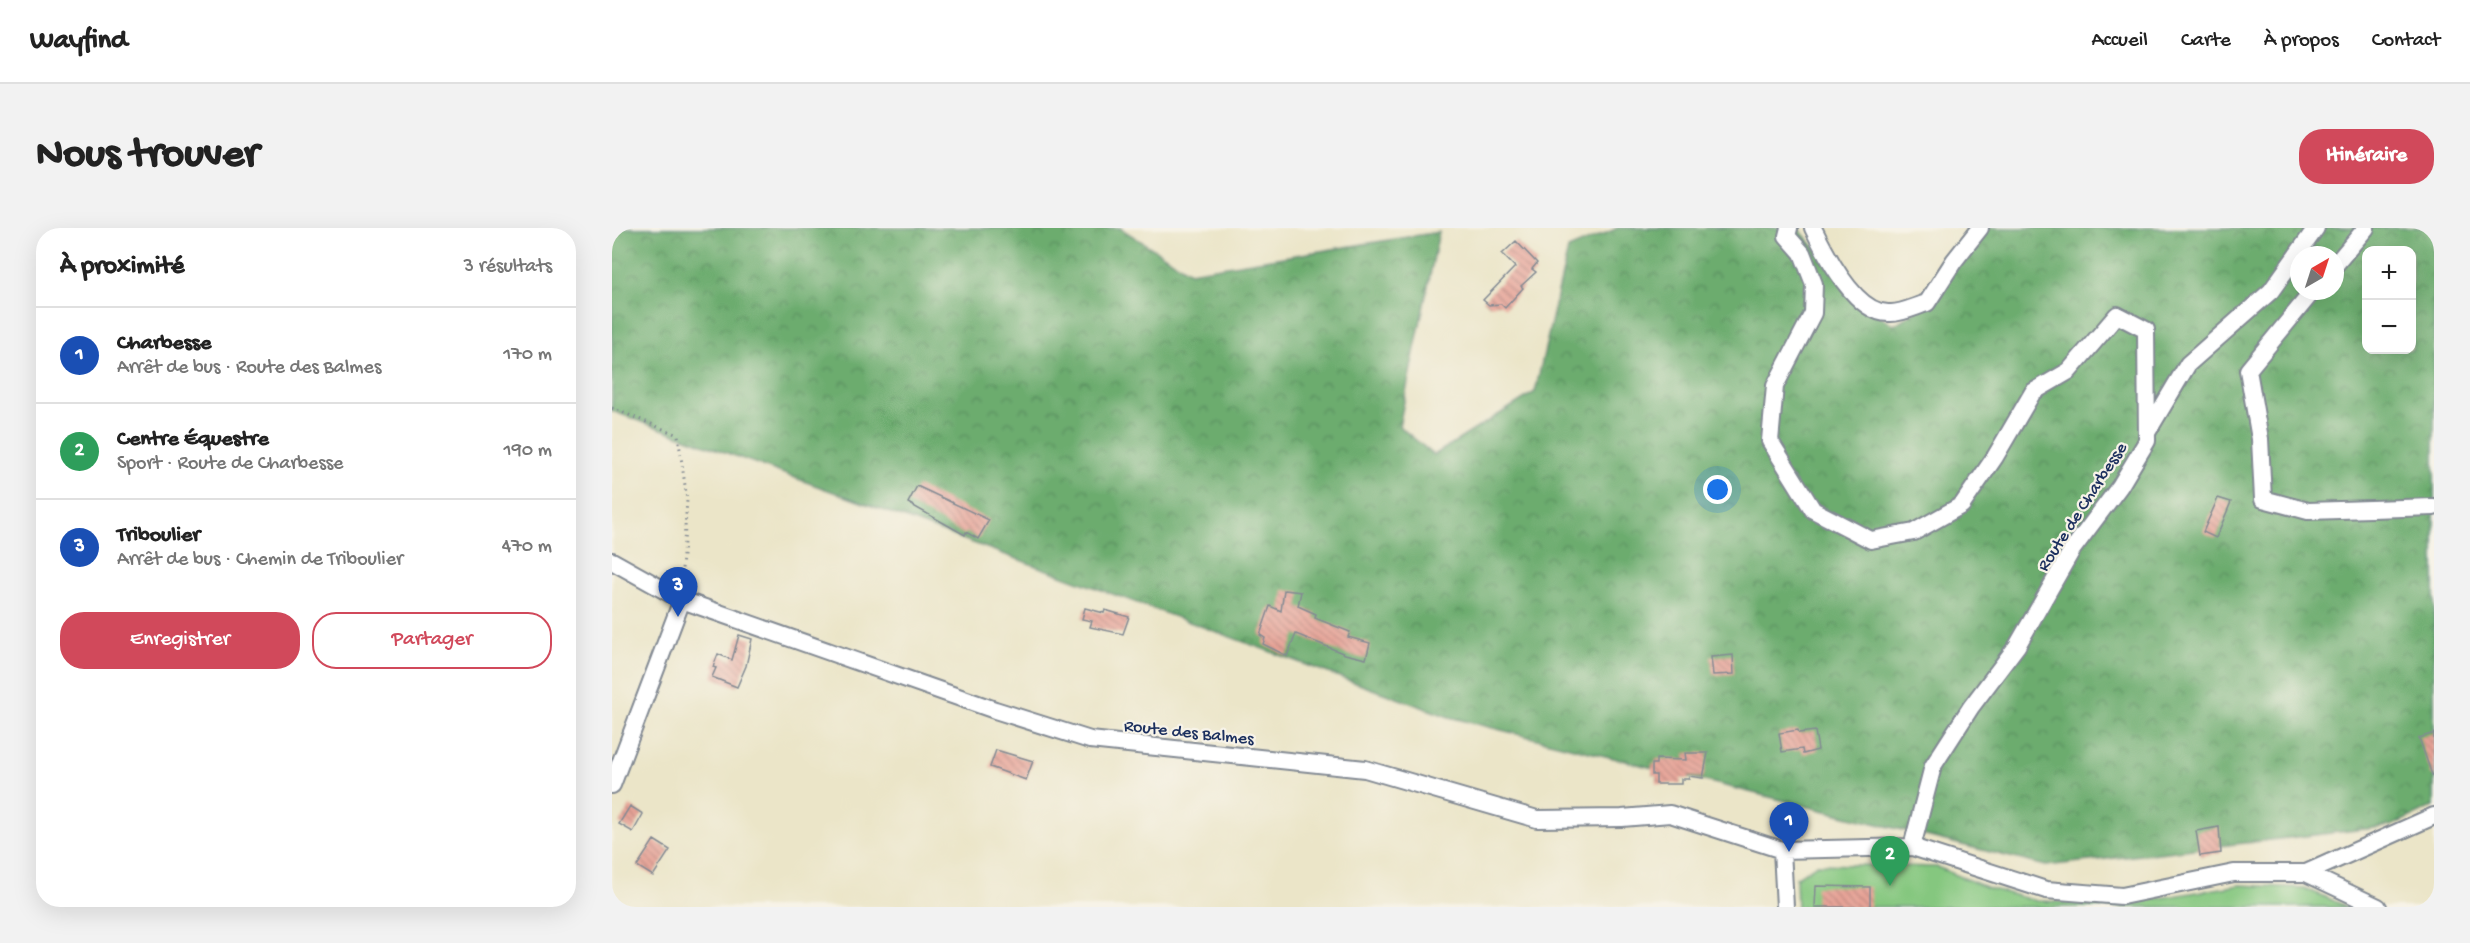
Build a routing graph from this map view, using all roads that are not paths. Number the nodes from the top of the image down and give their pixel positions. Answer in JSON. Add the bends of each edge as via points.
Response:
{"nodes":[{"id":1,"x":1789,"y":228,"type":"edge"},
{"id":2,"x":1813,"y":228,"type":"edge"},
{"id":3,"x":1980,"y":228,"type":"edge"},
{"id":4,"x":2316,"y":228,"type":"edge"},
{"id":5,"x":2366,"y":228,"type":"edge"},
{"id":6,"x":2344,"y":254,"type":"edge"},
{"id":7,"x":2306,"y":300,"type":"edge"},
{"id":8,"x":2148,"y":432,"type":"junction"},
{"id":9,"x":2434,"y":507,"type":"edge"},
{"id":10,"x":612,"y":561,"type":"edge"},
{"id":11,"x":681,"y":597,"type":"junction"},
{"id":12,"x":612,"y":785,"type":"edge"},
{"id":13,"x":2434,"y":816,"type":"edge"},
{"id":14,"x":1912,"y":847,"type":"junction"},
{"id":15,"x":1782,"y":850,"type":"junction"},
{"id":16,"x":2306,"y":873,"type":"junction"},
{"id":17,"x":1785,"y":907,"type":"edge"},
{"id":18,"x":2378,"y":907,"type":"edge"}],
"edges":[{"from":1,"to":8,"type":"street","name":"Route de Charbesse","via":[[1787,236],[1802,253],[1814,284],[1813,313],[1775,386],[1770,441],[1813,510],[1871,540],[1914,532],[1962,505],[2033,392],[2069,371],[2117,315],[2146,330]]},
{"from":2,"to":3,"type":"street","via":[[1839,274],[1864,305],[1890,314],[1928,303]]},
{"from":4,"to":8,"type":"street","via":[[2271,291],[2188,364]]},
{"from":5,"to":6,"type":"street"},
{"from":7,"to":9,"type":"street","via":[[2248,370],[2260,439],[2263,499],[2308,511]]},
{"from":8,"to":14,"type":"street","name":"Route de Charbesse","via":[[2147,441],[2120,486],[2072,550],[2017,646],[1971,707],[1934,766]]},
{"from":10,"to":11,"type":"street","name":"Route des Balmes"},
{"from":11,"to":12,"type":"street"},
{"from":11,"to":15,"type":"street","name":"Route des Balmes","via":[[995,710],[1090,740],[1365,769],[1538,819],[1670,814]]},
{"from":13,"to":16,"type":"street"},
{"from":14,"to":15,"type":"street","name":"Route des Balmes"},
{"from":14,"to":16,"type":"street","name":"Route des Balmes","via":[[2046,890],[2122,896],[2234,873]]},
{"from":15,"to":17,"type":"street"},
{"from":16,"to":18,"type":"street"}]}
